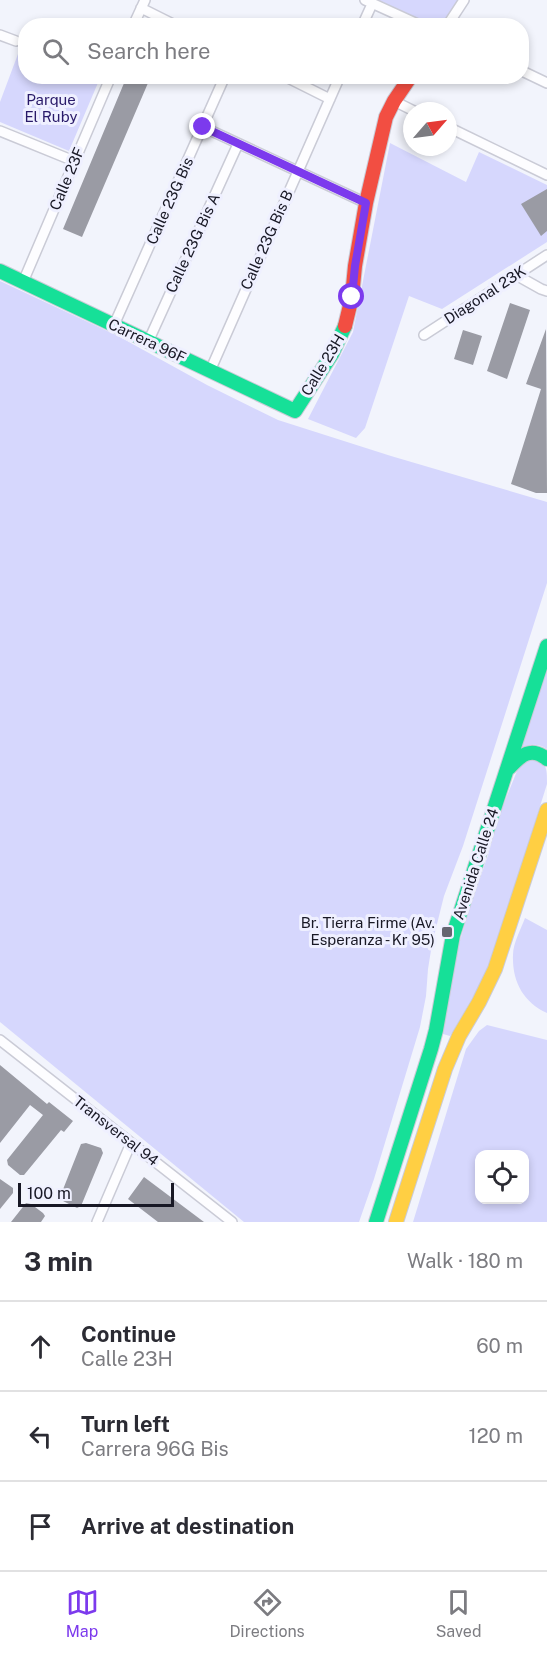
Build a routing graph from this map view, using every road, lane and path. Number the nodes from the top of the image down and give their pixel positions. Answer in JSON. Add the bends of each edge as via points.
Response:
{"nodes":[{"id":1,"x":464,"y":0,"type":"edge"},
{"id":2,"x":369,"y":2,"type":"edge"},
{"id":3,"x":143,"y":4,"type":"edge"},
{"id":4,"x":137,"y":18,"type":"edge"},
{"id":5,"x":165,"y":18,"type":"edge"},
{"id":6,"x":364,"y":18,"type":"edge"},
{"id":7,"x":404,"y":18,"type":"edge"},
{"id":8,"x":452,"y":18,"type":"edge"},
{"id":9,"x":0,"y":35,"type":"edge"},
{"id":10,"x":16,"y":41,"type":"dead end"},
{"id":11,"x":529,"y":74,"type":"edge"},
{"id":12,"x":547,"y":83,"type":"edge"},
{"id":13,"x":108,"y":84,"type":"edge"},
{"id":14,"x":222,"y":84,"type":"edge"},
{"id":15,"x":300,"y":84,"type":"edge"},
{"id":16,"x":337,"y":84,"type":"edge"},
{"id":17,"x":406,"y":84,"type":"edge"},
{"id":18,"x":330,"y":99,"type":"junction"},
{"id":19,"x":394,"y":101,"type":"junction"},
{"id":20,"x":403,"y":106,"type":"edge"},
{"id":21,"x":203,"y":127,"type":"junction"},
{"id":22,"x":0,"y":131,"type":"edge"},
{"id":23,"x":457,"y":132,"type":"edge"},
{"id":24,"x":238,"y":144,"type":"junction"},
{"id":25,"x":75,"y":161,"type":"junction"},
{"id":26,"x":298,"y":171,"type":"junction"},
{"id":27,"x":547,"y":175,"type":"edge"},
{"id":28,"x":366,"y":203,"type":"junction"},
{"id":29,"x":547,"y":255,"type":"edge"},
{"id":30,"x":0,"y":271,"type":"edge"},
{"id":31,"x":516,"y":274,"type":"junction"},
{"id":32,"x":23,"y":282,"type":"junction"},
{"id":33,"x":547,"y":291,"type":"edge"},
{"id":34,"x":114,"y":325,"type":"junction"},
{"id":35,"x":424,"y":335,"type":"dead end"},
{"id":36,"x":148,"y":342,"type":"junction"},
{"id":37,"x":210,"y":371,"type":"junction"},
{"id":38,"x":294,"y":411,"type":"joint"},
{"id":39,"x":547,"y":646,"type":"edge"},
{"id":40,"x":547,"y":759,"type":"edge"},
{"id":41,"x":506,"y":771,"type":"junction"},
{"id":42,"x":547,"y":810,"type":"edge"},
{"id":43,"x":0,"y":1040,"type":"edge"},
{"id":44,"x":131,"y":1143,"type":"junction"},
{"id":45,"x":97,"y":1222,"type":"edge"},
{"id":46,"x":232,"y":1222,"type":"edge"},
{"id":47,"x":376,"y":1222,"type":"edge"},
{"id":48,"x":396,"y":1222,"type":"edge"}],
"edges":[{"from":1,"to":8,"type":"street"},
{"from":2,"to":6,"type":"street"},
{"from":2,"to":7,"type":"street"},
{"from":3,"to":4,"type":"street"},
{"from":3,"to":5,"type":"street"},
{"from":9,"to":10,"type":"street"},
{"from":11,"to":12,"type":"street"},
{"from":13,"to":25,"type":"street","name":"Calle 23F"},
{"from":14,"to":21,"type":"street","name":"Calle 23G Bis"},
{"from":15,"to":18,"type":"street"},
{"from":16,"to":18,"type":"street","name":"Calle 23G Bis B"},
{"from":17,"to":19,"type":"main road","name":"Calle 23H"},
{"from":18,"to":26,"type":"street","name":"Calle 23G Bis B"},
{"from":19,"to":20,"type":"street"},
{"from":19,"to":28,"type":"main road","name":"Calle 23H","via":[[386,117]]},
{"from":21,"to":24,"type":"street"},
{"from":21,"to":34,"type":"street","name":"Calle 23G Bis"},
{"from":22,"to":25,"type":"street"},
{"from":23,"to":27,"type":"street"},
{"from":24,"to":26,"type":"street"},
{"from":24,"to":36,"type":"street","name":"Calle 23G Bis A"},
{"from":25,"to":32,"type":"street","name":"Calle 23F"},
{"from":26,"to":28,"type":"street"},
{"from":26,"to":37,"type":"street","name":"Calle 23G Bis B"},
{"from":28,"to":38,"type":"main road","name":"Calle 23H","via":[[344,330]]},
{"from":29,"to":31,"type":"street","name":"Diagonal 23K"},
{"from":30,"to":32,"type":"main road","name":"Carrera 96F"},
{"from":31,"to":33,"type":"street"},
{"from":31,"to":35,"type":"street","name":"Diagonal 23K"},
{"from":32,"to":34,"type":"main road","name":"Carrera 96F"},
{"from":34,"to":36,"type":"main road","name":"Carrera 96F"},
{"from":36,"to":37,"type":"main road","name":"Carrera 96F"},
{"from":37,"to":38,"type":"main road","name":"Carrera 96F"},
{"from":39,"to":41,"type":"main road","name":"Avenida Calle 24"},
{"from":40,"to":41,"type":"main road","via":[[540,753],[527,753]]},
{"from":41,"to":47,"type":"main road","name":"Avenida Calle 24","via":[[453,935],[431,1049]]},
{"from":42,"to":48,"type":"main road","via":[[501,953],[445,1068]]},
{"from":43,"to":44,"type":"street","name":"Transversal 94"},
{"from":44,"to":45,"type":"street"},
{"from":44,"to":46,"type":"street","name":"Transversal 94"}]}
